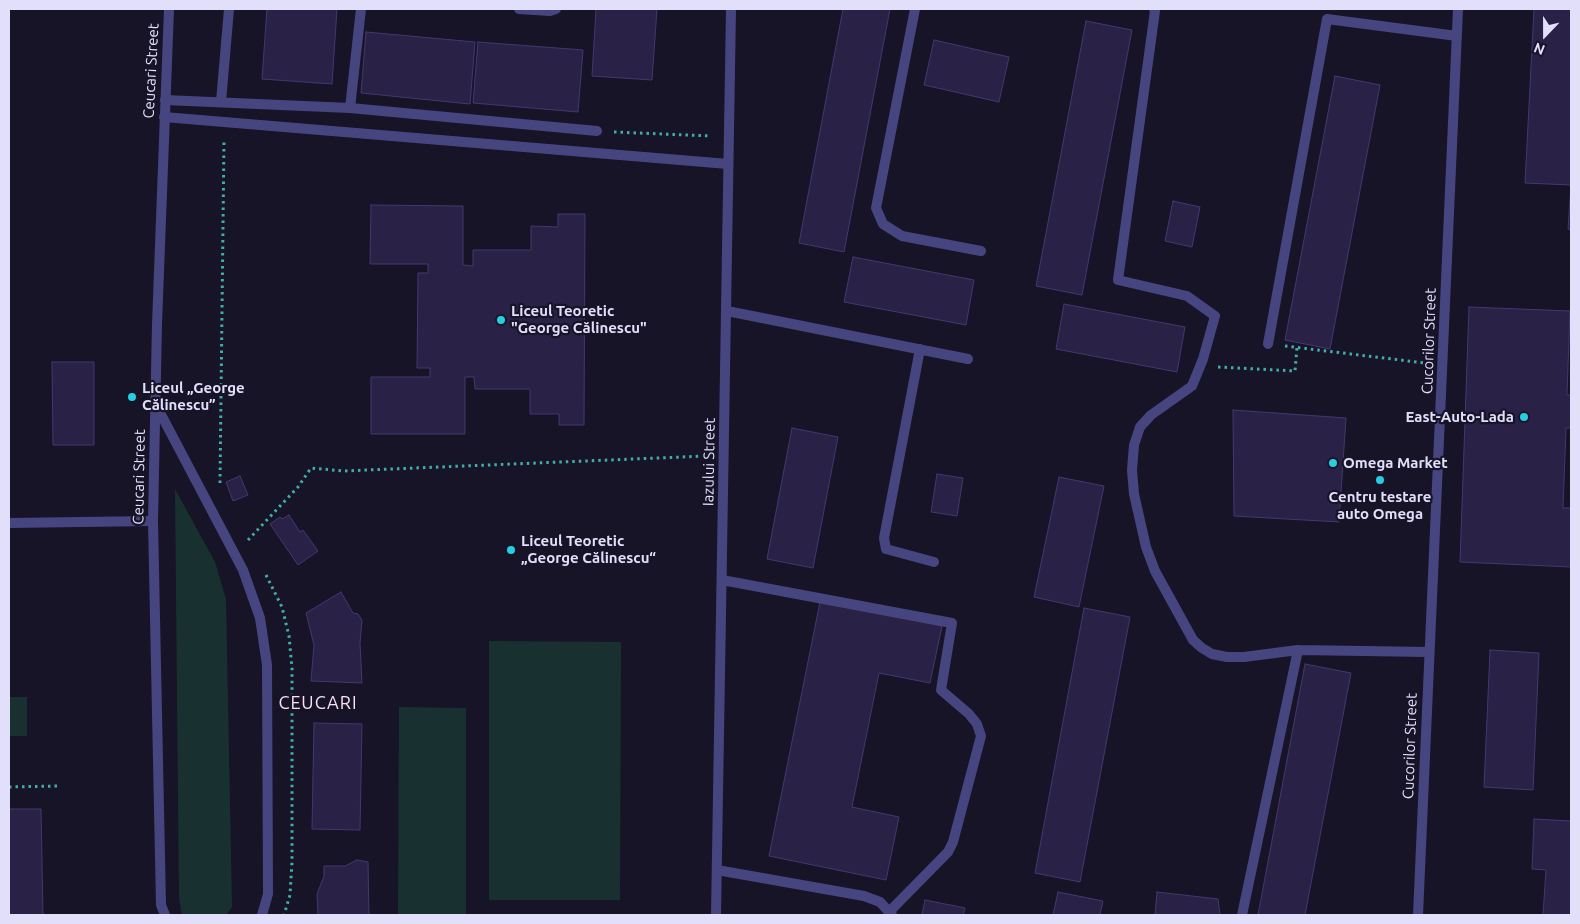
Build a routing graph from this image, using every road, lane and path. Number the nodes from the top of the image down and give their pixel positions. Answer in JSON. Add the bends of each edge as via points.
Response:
{"nodes":[{"id":1,"x":169,"y":9,"type":"edge"},
{"id":2,"x":229,"y":9,"type":"edge"},
{"id":3,"x":361,"y":9,"type":"edge"},
{"id":4,"x":519,"y":9,"type":"edge"},
{"id":5,"x":556,"y":9,"type":"edge"},
{"id":6,"x":731,"y":9,"type":"edge"},
{"id":7,"x":916,"y":9,"type":"edge"},
{"id":8,"x":1154,"y":9,"type":"edge"},
{"id":9,"x":1322,"y":9,"type":"edge"},
{"id":10,"x":1458,"y":9,"type":"edge"},
{"id":11,"x":1328,"y":19,"type":"junction"},
{"id":12,"x":1457,"y":36,"type":"junction"},
{"id":13,"x":165,"y":100,"type":"junction"},
{"id":14,"x":221,"y":102,"type":"junction"},
{"id":15,"x":350,"y":108,"type":"junction"},
{"id":16,"x":164,"y":116,"type":"junction"},
{"id":17,"x":224,"y":121,"type":"junction"},
{"id":18,"x":597,"y":131,"type":"joint"},
{"id":19,"x":729,"y":137,"type":"junction"},
{"id":20,"x":728,"y":164,"type":"junction"},
{"id":21,"x":981,"y":251,"type":"dead end"},
{"id":22,"x":727,"y":311,"type":"junction"},
{"id":23,"x":1268,"y":344,"type":"joint"},
{"id":24,"x":1297,"y":347,"type":"junction"},
{"id":25,"x":920,"y":349,"type":"junction"},
{"id":26,"x":968,"y":359,"type":"dead end"},
{"id":27,"x":1415,"y":362,"type":"dead end"},
{"id":28,"x":1212,"y":367,"type":"dead end"},
{"id":29,"x":154,"y":401,"type":"junction"},
{"id":30,"x":724,"y":455,"type":"junction"},
{"id":31,"x":223,"y":489,"type":"dead end"},
{"id":32,"x":153,"y":521,"type":"junction"},
{"id":33,"x":9,"y":523,"type":"edge"},
{"id":34,"x":244,"y":532,"type":"dead end"},
{"id":35,"x":248,"y":540,"type":"junction"},
{"id":36,"x":252,"y":548,"type":"dead end"},
{"id":37,"x":934,"y":562,"type":"dead end"},
{"id":38,"x":265,"y":574,"type":"dead end"},
{"id":39,"x":722,"y":580,"type":"junction"},
{"id":40,"x":1298,"y":650,"type":"junction"},
{"id":41,"x":1429,"y":652,"type":"junction"},
{"id":42,"x":58,"y":786,"type":"dead end"},
{"id":43,"x":9,"y":787,"type":"edge"},
{"id":44,"x":717,"y":870,"type":"junction"},
{"id":45,"x":161,"y":910,"type":"edge"},
{"id":46,"x":891,"y":913,"type":"edge"},
{"id":47,"x":165,"y":915,"type":"edge"},
{"id":48,"x":262,"y":915,"type":"edge"},
{"id":49,"x":284,"y":915,"type":"edge"},
{"id":50,"x":716,"y":915,"type":"edge"},
{"id":51,"x":1242,"y":915,"type":"edge"},
{"id":52,"x":1418,"y":915,"type":"edge"}],
"edges":[{"from":1,"to":13,"type":"street","name":"Ceucari Street"},
{"from":2,"to":14,"type":"street"},
{"from":3,"to":15,"type":"street"},
{"from":4,"to":5,"type":"street"},
{"from":6,"to":19,"type":"street","name":"Iazului Street"},
{"from":7,"to":21,"type":"street","via":[[876,208],[883,224],[902,236]]},
{"from":8,"to":40,"type":"street","via":[[1118,280],[1187,296],[1215,316],[1192,386],[1151,415],[1140,427],[1134,445],[1134,494],[1155,571],[1185,627],[1202,648],[1212,654],[1235,657]]},
{"from":9,"to":11,"type":"street"},
{"from":10,"to":12,"type":"street","name":"Cucorilor Street"},
{"from":11,"to":12,"type":"street"},
{"from":11,"to":23,"type":"street"},
{"from":12,"to":41,"type":"street","name":"Cucorilor Street"},
{"from":13,"to":14,"type":"street"},
{"from":13,"to":16,"type":"street","name":"Ceucari Street"},
{"from":14,"to":15,"type":"street"},
{"from":15,"to":18,"type":"street"},
{"from":16,"to":17,"type":"street"},
{"from":16,"to":29,"type":"street","name":"Ceucari Street"},
{"from":17,"to":20,"type":"street"},
{"from":17,"to":31,"type":"path","via":[[218,480]]},
{"from":18,"to":19,"type":"path"},
{"from":19,"to":20,"type":"street","name":"Iazului Street"},
{"from":20,"to":22,"type":"street","name":"Iazului Street"},
{"from":22,"to":25,"type":"street"},
{"from":22,"to":30,"type":"street","name":"Iazului Street"},
{"from":23,"to":24,"type":"path"},
{"from":24,"to":27,"type":"path"},
{"from":24,"to":28,"type":"path","via":[[1295,371]]},
{"from":25,"to":26,"type":"street"},
{"from":25,"to":37,"type":"street","via":[[884,538],[886,549]]},
{"from":29,"to":32,"type":"street","name":"Ceucari Street"},
{"from":29,"to":48,"type":"street","via":[[244,570],[260,618],[267,665],[268,894]]},
{"from":30,"to":35,"type":"path","via":[[343,471],[310,468],[298,488]]},
{"from":30,"to":39,"type":"street","name":"Iazului Street"},
{"from":32,"to":33,"type":"street"},
{"from":32,"to":45,"type":"street","name":"Ceucari Street"},
{"from":34,"to":35,"type":"path"},
{"from":35,"to":36,"type":"path"},
{"from":38,"to":49,"type":"path","via":[[282,607],[290,636],[292,668],[292,862],[290,895]]},
{"from":39,"to":44,"type":"street","name":"Iazului Street"},
{"from":39,"to":46,"type":"street","via":[[952,624],[942,690],[969,714],[981,736],[954,842]]},
{"from":40,"to":41,"type":"street"},
{"from":40,"to":51,"type":"street"},
{"from":41,"to":52,"type":"street","name":"Cucorilor Street"},
{"from":42,"to":43,"type":"path"},
{"from":44,"to":46,"type":"street","via":[[864,896],[880,902]]},
{"from":44,"to":50,"type":"street","name":"Iazului Street"},
{"from":45,"to":47,"type":"street"}]}
